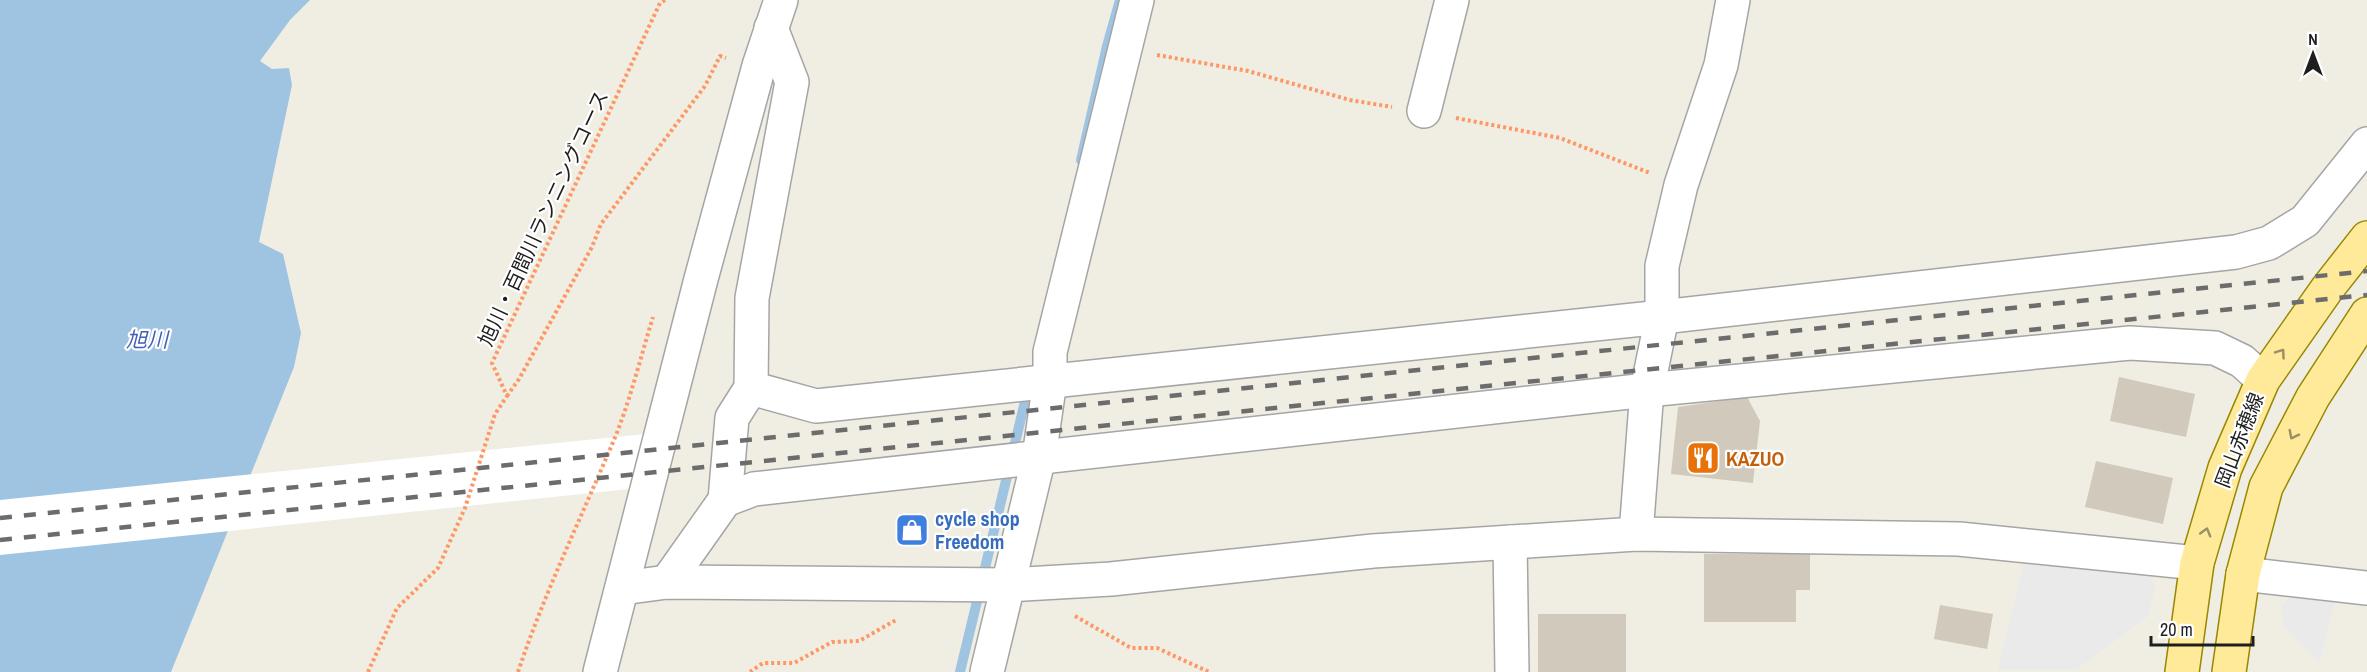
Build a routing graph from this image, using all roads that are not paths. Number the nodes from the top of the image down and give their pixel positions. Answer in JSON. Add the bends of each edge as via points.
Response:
{"nodes":[{"id":1,"x":1137,"y":0,"type":"edge"},
{"id":2,"x":1452,"y":0,"type":"edge"},
{"id":3,"x":1733,"y":0,"type":"edge"},
{"id":4,"x":776,"y":14,"type":"edge"},
{"id":5,"x":1424,"y":111,"type":"dead end"},
{"id":6,"x":2367,"y":144,"type":"edge"},
{"id":7,"x":2367,"y":238,"type":"edge"},
{"id":8,"x":2367,"y":314,"type":"edge"},
{"id":9,"x":1662,"y":317,"type":"junction"},
{"id":10,"x":2262,"y":380,"type":"junction"},
{"id":11,"x":1035,"y":383,"type":"junction"},
{"id":12,"x":751,"y":388,"type":"junction"},
{"id":13,"x":1647,"y":390,"type":"junction"},
{"id":14,"x":1017,"y":459,"type":"junction"},
{"id":15,"x":725,"y":500,"type":"junction"},
{"id":16,"x":1636,"y":534,"type":"junction"},
{"id":17,"x":1510,"y":542,"type":"junction"},
{"id":18,"x":2197,"y":563,"type":"junction"},
{"id":19,"x":2243,"y":574,"type":"junction"},
{"id":20,"x":667,"y":582,"type":"junction"},
{"id":21,"x":988,"y":585,"type":"junction"},
{"id":22,"x":622,"y":588,"type":"junction"},
{"id":23,"x":2367,"y":588,"type":"edge"},
{"id":24,"x":600,"y":672,"type":"edge"},
{"id":25,"x":987,"y":672,"type":"edge"},
{"id":26,"x":1512,"y":672,"type":"edge"},
{"id":27,"x":2182,"y":672,"type":"edge"},
{"id":28,"x":2229,"y":672,"type":"edge"}],
"edges":[{"from":1,"to":11,"type":"street","via":[[1050,352]]},
{"from":2,"to":5,"type":"street"},
{"from":3,"to":9,"type":"street","via":[[1721,65],[1682,185],[1662,266]]},
{"from":4,"to":12,"type":"street","via":[[792,82],[752,298]]},
{"from":4,"to":22,"type":"street","via":[[701,279]]},
{"from":6,"to":9,"type":"street","via":[[2305,221],[2269,243],[2236,252]]},
{"from":10,"to":7,"type":"main road","name":"岡山赤穂線","one_way":true},
{"from":8,"to":19,"type":"main road","one_way":true,"via":[[2313,397],[2266,487]]},
{"from":9,"to":11,"type":"street"},
{"from":9,"to":13,"type":"street"},
{"from":10,"to":13,"type":"street","via":[[2242,362],[2215,348],[2130,343]]},
{"from":18,"to":10,"type":"main road","name":"岡山赤穂線","one_way":true,"via":[[2225,468]]},
{"from":11,"to":12,"type":"street","via":[[816,406]]},
{"from":11,"to":14,"type":"street"},
{"from":12,"to":15,"type":"street","via":[[732,418]]},
{"from":13,"to":14,"type":"street"},
{"from":13,"to":16,"type":"street"},
{"from":14,"to":15,"type":"street","via":[[754,489]]},
{"from":14,"to":21,"type":"street"},
{"from":15,"to":20,"type":"street"},
{"from":16,"to":17,"type":"street"},
{"from":16,"to":18,"type":"street","via":[[1959,539]]},
{"from":17,"to":21,"type":"street","via":[[1373,550],[1111,579]]},
{"from":17,"to":26,"type":"street"},
{"from":18,"to":27,"type":"main road","name":"岡山赤穂線"},
{"from":19,"to":23,"type":"street"},
{"from":19,"to":28,"type":"main road"},
{"from":20,"to":21,"type":"street"},
{"from":20,"to":22,"type":"street"},
{"from":21,"to":25,"type":"street"},
{"from":22,"to":24,"type":"street"}]}
